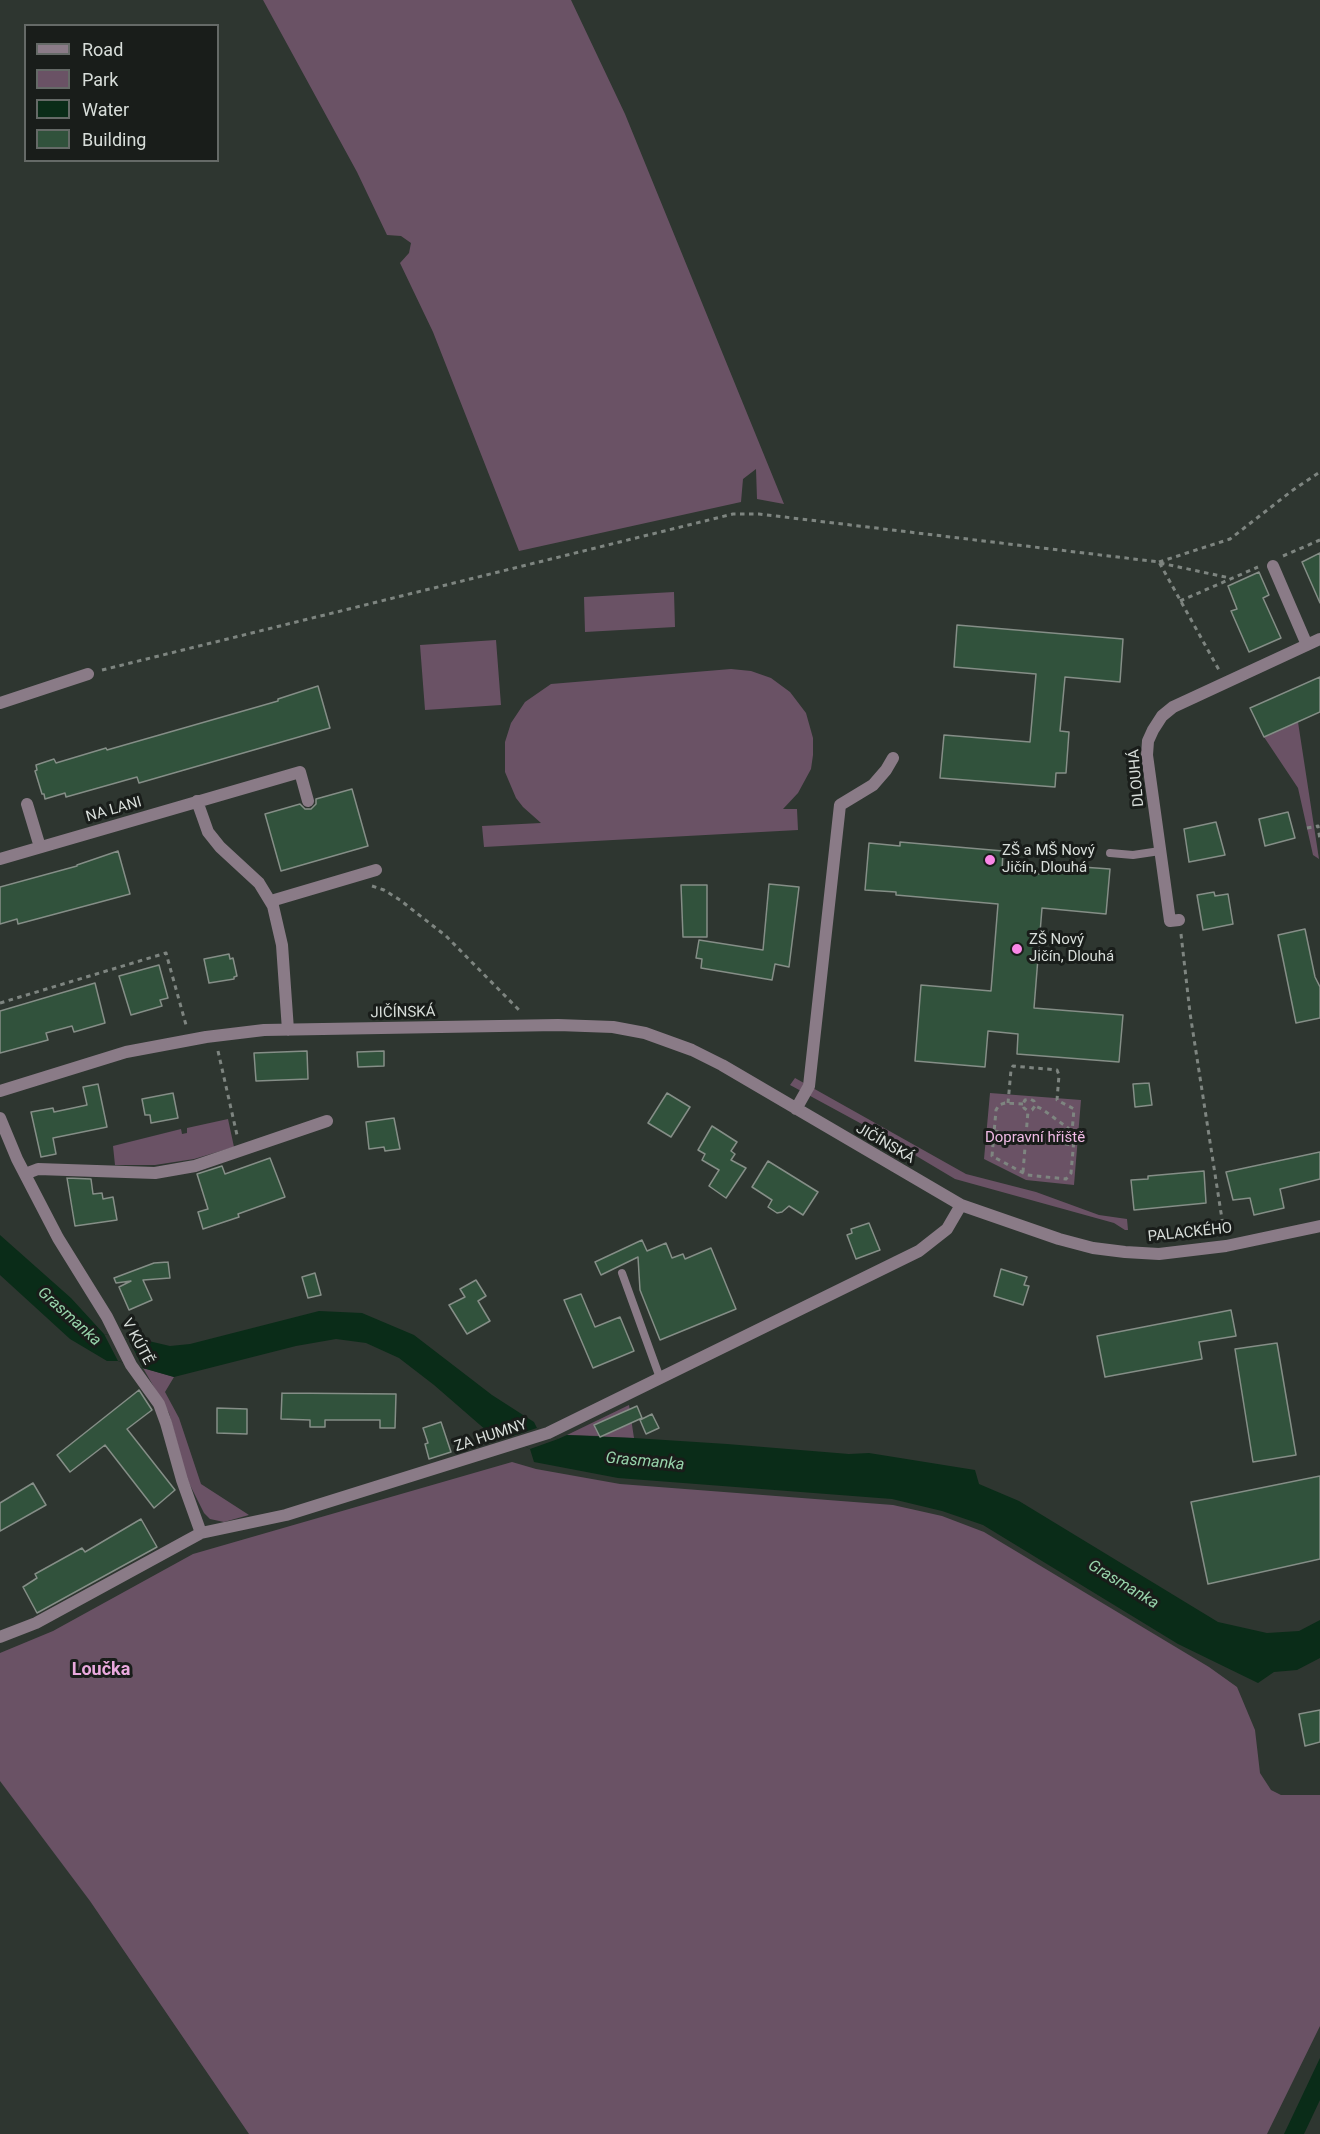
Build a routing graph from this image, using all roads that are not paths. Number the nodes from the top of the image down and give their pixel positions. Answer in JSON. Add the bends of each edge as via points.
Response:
{"nodes":[{"id":1,"x":1271,"y":563,"type":"road end"},
{"id":2,"x":1320,"y":639,"type":"edge"},
{"id":3,"x":1307,"y":645,"type":"junction"},
{"id":4,"x":88,"y":674,"type":"road end"},
{"id":5,"x":0,"y":703,"type":"edge"},
{"id":6,"x":892,"y":758,"type":"dead end"},
{"id":7,"x":198,"y":801,"type":"junction"},
{"id":8,"x":308,"y":801,"type":"dead end"},
{"id":9,"x":27,"y":804,"type":"dead end"},
{"id":10,"x":40,"y":847,"type":"junction"},
{"id":11,"x":1160,"y":851,"type":"junction"},
{"id":12,"x":1110,"y":853,"type":"dead end"},
{"id":13,"x":0,"y":859,"type":"edge"},
{"id":14,"x":376,"y":870,"type":"dead end"},
{"id":15,"x":271,"y":901,"type":"junction"},
{"id":16,"x":1179,"y":920,"type":"road end"},
{"id":17,"x":288,"y":1030,"type":"junction"},
{"id":18,"x":0,"y":1091,"type":"edge"},
{"id":19,"x":795,"y":1109,"type":"junction"},
{"id":20,"x":0,"y":1118,"type":"edge"},
{"id":21,"x":327,"y":1121,"type":"dead end"},
{"id":22,"x":25,"y":1174,"type":"junction"},
{"id":23,"x":961,"y":1205,"type":"junction"},
{"id":24,"x":1320,"y":1226,"type":"edge"},
{"id":25,"x":622,"y":1273,"type":"dead end"},
{"id":26,"x":660,"y":1378,"type":"junction"},
{"id":27,"x":201,"y":1533,"type":"junction"},
{"id":28,"x":0,"y":1637,"type":"edge"}],
"edges":[{"from":1,"to":3,"type":"street"},
{"from":2,"to":3,"type":"street","name":"DLOUHÁ"},
{"from":3,"to":11,"type":"street","name":"DLOUHÁ","via":[[1173,706],[1162,716],[1148,741],[1147,755]]},
{"from":4,"to":5,"type":"street"},
{"from":6,"to":19,"type":"street","via":[[873,785],[840,806],[809,1086]]},
{"from":7,"to":8,"type":"street","name":"NA LANI","via":[[300,772]]},
{"from":7,"to":10,"type":"street","name":"NA LANI"},
{"from":7,"to":15,"type":"street","via":[[208,832],[254,876]]},
{"from":9,"to":10,"type":"street"},
{"from":10,"to":13,"type":"street","name":"NA LANI"},
{"from":11,"to":12,"type":"lane"},
{"from":11,"to":16,"type":"street","name":"DLOUHÁ","via":[[1170,921]]},
{"from":14,"to":15,"type":"street"},
{"from":15,"to":17,"type":"street","via":[[282,945]]},
{"from":17,"to":18,"type":"street","name":"JIČÍNSKÁ","via":[[214,1036],[126,1052]]},
{"from":17,"to":19,"type":"street","name":"JIČÍNSKÁ","via":[[613,1027],[645,1033],[692,1050]]},
{"from":19,"to":23,"type":"street","name":"JIČÍNSKÁ"},
{"from":20,"to":22,"type":"street","name":"V KÚTĚ"},
{"from":21,"to":22,"type":"street","via":[[195,1166],[155,1173],[38,1168]]},
{"from":22,"to":27,"type":"street","name":"V KÚTĚ","via":[[130,1365],[159,1404]]},
{"from":23,"to":24,"type":"street","name":"PALACKÉHO","via":[[1093,1248],[1159,1254]]},
{"from":23,"to":26,"type":"street","name":"ZA HUMNY","via":[[947,1229],[919,1251]]},
{"from":25,"to":26,"type":"lane"},
{"from":26,"to":27,"type":"street","name":"ZA HUMNY","via":[[520,1443],[286,1515]]},
{"from":27,"to":28,"type":"street","name":"ZA HUMNY","via":[[36,1623]]}]}
